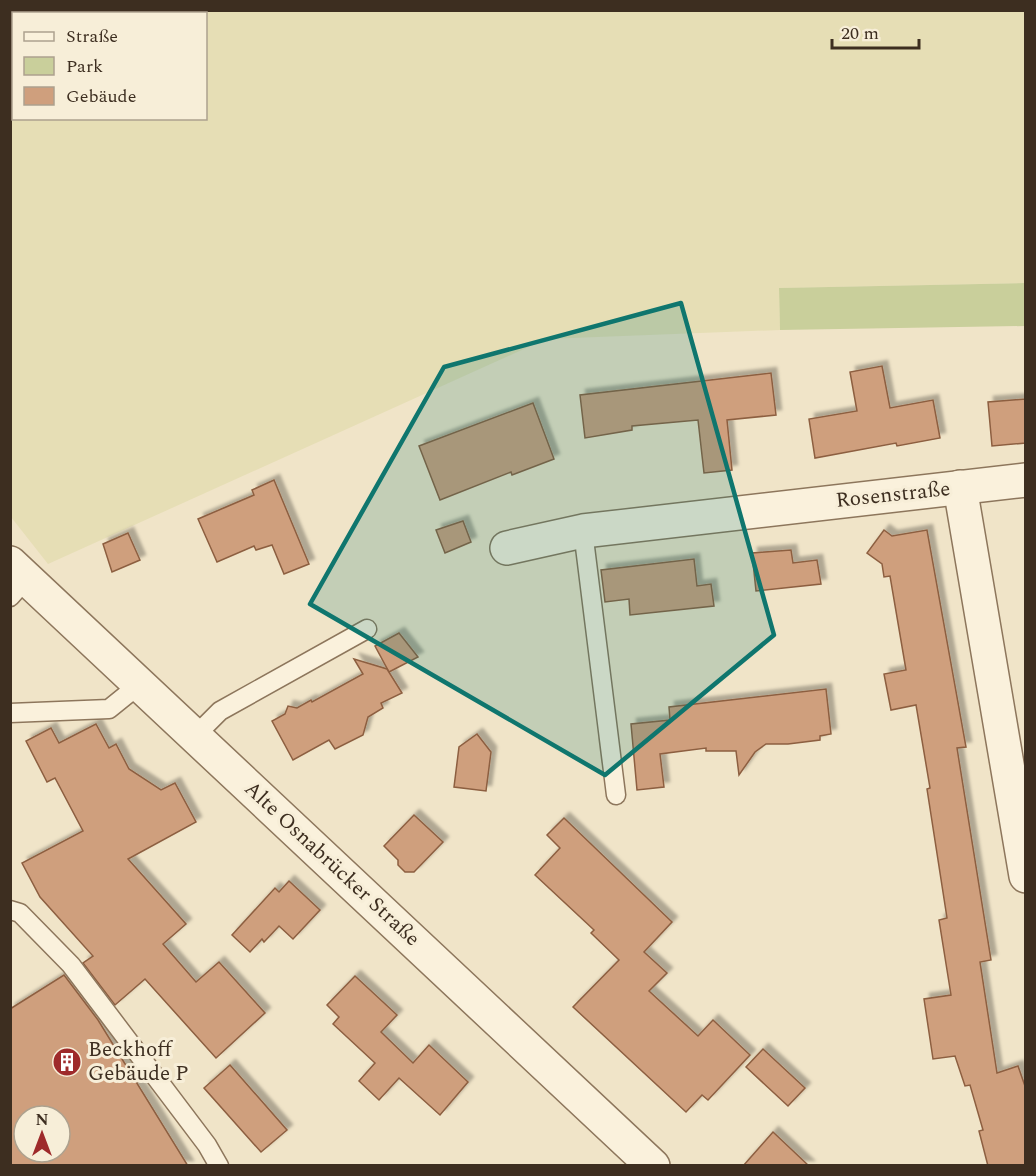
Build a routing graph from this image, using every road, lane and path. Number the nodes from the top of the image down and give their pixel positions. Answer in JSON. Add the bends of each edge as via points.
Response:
{"nodes":[{"id":1,"x":1026,"y":480,"type":"edge"},
{"id":2,"x":960,"y":487,"type":"junction"},
{"id":3,"x":583,"y":531,"type":"junction"},
{"id":4,"x":507,"y":548,"type":"dead end"},
{"id":5,"x":16,"y":580,"type":"edge"},
{"id":6,"x":367,"y":629,"type":"dead end"},
{"id":7,"x":140,"y":684,"type":"junction"},
{"id":8,"x":10,"y":712,"type":"edge"},
{"id":9,"x":195,"y":736,"type":"junction"},
{"id":10,"x":616,"y":795,"type":"dead end"},
{"id":11,"x":1022,"y":838,"type":"edge"},
{"id":12,"x":1026,"y":876,"type":"edge"},
{"id":13,"x":10,"y":910,"type":"edge"},
{"id":14,"x":219,"y":1166,"type":"edge"},
{"id":15,"x":653,"y":1166,"type":"edge"}],
"edges":[{"from":1,"to":2,"type":"street"},
{"from":2,"to":3,"type":"street","name":"Rosenstraße"},
{"from":2,"to":11,"type":"street","name":"Rosenstraße"},
{"from":3,"to":4,"type":"street","name":"Rosenstraße"},
{"from":3,"to":10,"type":"lane"},
{"from":5,"to":7,"type":"street","name":"Alte Osnabrücker Straße"},
{"from":6,"to":9,"type":"lane","via":[[220,711]]},
{"from":7,"to":8,"type":"lane","via":[[109,709]]},
{"from":7,"to":9,"type":"street","name":"Alte Osnabrücker Straße"},
{"from":9,"to":15,"type":"street","name":"Alte Osnabrücker Straße"},
{"from":11,"to":12,"type":"street","name":"Rosenstraße"},
{"from":13,"to":14,"type":"lane","via":[[20,913],[71,965],[207,1144]]}]}
